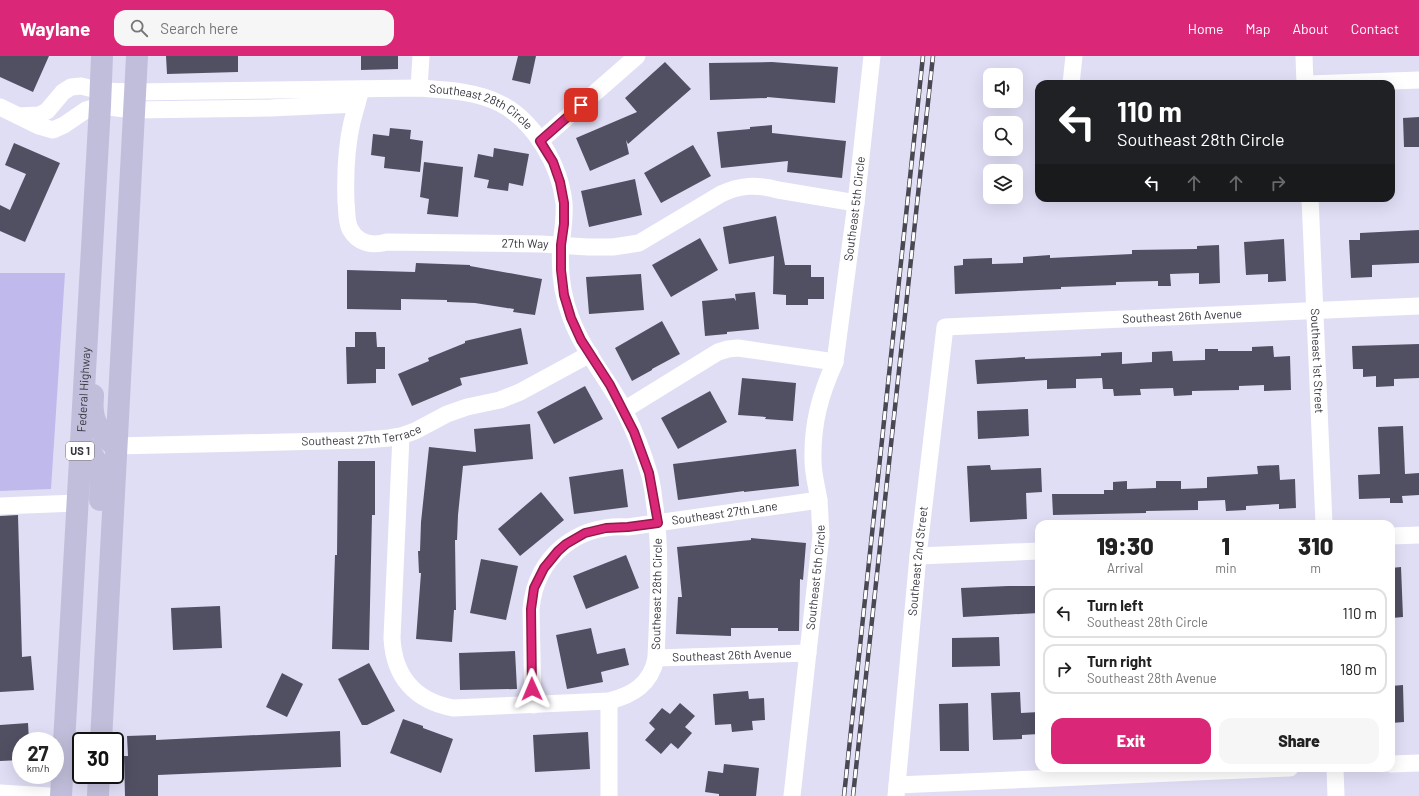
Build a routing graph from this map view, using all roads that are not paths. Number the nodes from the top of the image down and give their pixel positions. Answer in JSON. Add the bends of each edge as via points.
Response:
{"nodes":[{"id":1,"x":102,"y":56,"type":"edge"},
{"id":2,"x":137,"y":56,"type":"edge"},
{"id":3,"x":421,"y":56,"type":"edge"},
{"id":4,"x":637,"y":56,"type":"edge"},
{"id":5,"x":872,"y":56,"type":"edge"},
{"id":6,"x":1074,"y":56,"type":"edge"},
{"id":7,"x":1304,"y":56,"type":"edge"},
{"id":8,"x":1071,"y":80,"type":"edge"},
{"id":9,"x":1305,"y":80,"type":"edge"},
{"id":10,"x":1419,"y":80,"type":"edge"},
{"id":11,"x":1395,"y":81,"type":"edge"},
{"id":12,"x":419,"y":88,"type":"junction"},
{"id":13,"x":359,"y":97,"type":"junction"},
{"id":14,"x":101,"y":98,"type":"junction"},
{"id":15,"x":135,"y":101,"type":"junction"},
{"id":16,"x":0,"y":107,"type":"edge"},
{"id":17,"x":19,"y":116,"type":"junction"},
{"id":18,"x":540,"y":141,"type":"junction"},
{"id":19,"x":1310,"y":202,"type":"edge"},
{"id":20,"x":856,"y":203,"type":"junction"},
{"id":21,"x":561,"y":245,"type":"junction"},
{"id":22,"x":89,"y":294,"type":"junction"},
{"id":23,"x":1419,"y":306,"type":"edge"},
{"id":24,"x":1315,"y":310,"type":"junction"},
{"id":25,"x":945,"y":327,"type":"joint"},
{"id":26,"x":590,"y":354,"type":"junction"},
{"id":27,"x":835,"y":362,"type":"junction"},
{"id":28,"x":624,"y":410,"type":"junction"},
{"id":29,"x":401,"y":436,"type":"junction"},
{"id":30,"x":81,"y":444,"type":"junction"},
{"id":31,"x":116,"y":446,"type":"junction"},
{"id":32,"x":818,"y":500,"type":"junction"},
{"id":33,"x":78,"y":503,"type":"junction"},
{"id":34,"x":0,"y":506,"type":"edge"},
{"id":35,"x":1324,"y":520,"type":"edge"},
{"id":36,"x":658,"y":523,"type":"junction"},
{"id":37,"x":1419,"y":534,"type":"edge"},
{"id":38,"x":1395,"y":536,"type":"edge"},
{"id":39,"x":1035,"y":551,"type":"edge"},
{"id":40,"x":918,"y":556,"type":"junction"},
{"id":41,"x":107,"y":611,"type":"junction"},
{"id":42,"x":808,"y":653,"type":"junction"},
{"id":43,"x":656,"y":658,"type":"junction"},
{"id":44,"x":609,"y":702,"type":"junction"},
{"id":45,"x":533,"y":705,"type":"junction"},
{"id":46,"x":101,"y":732,"type":"edge"},
{"id":47,"x":1419,"y":763,"type":"edge"},
{"id":48,"x":1395,"y":764,"type":"edge"},
{"id":49,"x":1222,"y":772,"type":"edge"},
{"id":50,"x":1335,"y":772,"type":"edge"},
{"id":51,"x":99,"y":784,"type":"edge"},
{"id":52,"x":897,"y":791,"type":"edge"},
{"id":53,"x":0,"y":793,"type":"edge"},
{"id":54,"x":49,"y":796,"type":"edge"},
{"id":55,"x":61,"y":796,"type":"edge"},
{"id":56,"x":98,"y":796,"type":"edge"},
{"id":57,"x":609,"y":796,"type":"edge"},
{"id":58,"x":792,"y":796,"type":"edge"},
{"id":59,"x":1336,"y":796,"type":"edge"}],
"edges":[{"from":1,"to":14,"type":"main road","name":"Federal Highway","number":"US 1"},
{"from":2,"to":15,"type":"main road"},
{"from":3,"to":12,"type":"street"},
{"from":4,"to":18,"type":"street"},
{"from":5,"to":20,"type":"street","name":"Southeast 5th Circle"},
{"from":6,"to":8,"type":"street"},
{"from":7,"to":9,"type":"street"},
{"from":10,"to":11,"type":"street"},
{"from":12,"to":13,"type":"street","name":"Southeast 28th Circle"},
{"from":12,"to":18,"type":"street","name":"Southeast 28th Circle","via":[[480,96],[500,104],[517,116]]},
{"from":13,"to":15,"type":"street","name":"Southeast 28th Circle"},
{"from":13,"to":21,"type":"street","name":"27th Way","via":[[347,157],[346,193],[347,218],[356,237],[366,243],[377,245],[387,242]]},
{"from":14,"to":15,"type":"street","name":"Southeast 28th Circle"},
{"from":14,"to":17,"type":"street","via":[[53,130]]},
{"from":14,"to":17,"type":"street","name":"Southeast 28th Circle","via":[[81,86],[71,87],[63,92],[47,111],[39,115]]},
{"from":14,"to":22,"type":"main road","name":"Federal Highway","number":"US 1"},
{"from":15,"to":31,"type":"main road"},
{"from":16,"to":17,"type":"street"},
{"from":18,"to":21,"type":"street","name":"Southeast 28th Circle","via":[[553,162],[560,182],[564,203]]},
{"from":19,"to":24,"type":"street","name":"Southeast 1st Street"},
{"from":20,"to":21,"type":"street","name":"27th Way","via":[[766,187],[743,186],[721,194],[638,243],[613,247]]},
{"from":20,"to":27,"type":"street","name":"Southeast 5th Circle"},
{"from":21,"to":26,"type":"street","name":"Southeast 28th Circle","via":[[564,295],[571,318]]},
{"from":22,"to":30,"type":"main road","name":"Federal Highway","number":"US 1"},
{"from":22,"to":31,"type":"main road","via":[[96,304],[98,316],[93,412],[103,434]]},
{"from":23,"to":24,"type":"street","name":"Southeast 26th Avenue"},
{"from":24,"to":25,"type":"street","name":"Southeast 26th Avenue"},
{"from":24,"to":35,"type":"street","name":"Southeast 1st Street"},
{"from":25,"to":40,"type":"street","name":"Southeast 2nd Street"},
{"from":26,"to":28,"type":"street","name":"Southeast 28th Circle"},
{"from":26,"to":29,"type":"street","name":"Southeast 27th Terrace","via":[[520,392],[446,414]]},
{"from":27,"to":28,"type":"street","via":[[738,348],[728,349],[718,352]]},
{"from":27,"to":32,"type":"street","name":"Southeast 5th Circle","via":[[824,386],[813,436],[813,462]]},
{"from":28,"to":36,"type":"street","name":"Southeast 28th Circle","via":[[649,473]]},
{"from":29,"to":31,"type":"street","name":"Southeast 27th Terrace","via":[[377,440]]},
{"from":29,"to":45,"type":"street","name":"Southeast 28th Circle","via":[[392,638],[399,671],[405,681],[422,697],[443,706],[453,708]]},
{"from":30,"to":33,"type":"main road","name":"Federal Highway","number":"US 1"},
{"from":30,"to":41,"type":"main road","via":[[95,459],[101,476],[95,578],[98,594]]},
{"from":31,"to":41,"type":"main road"},
{"from":32,"to":36,"type":"street","name":"Southeast 27th Lane"},
{"from":32,"to":42,"type":"street","name":"Southeast 5th Circle","via":[[821,535]]},
{"from":33,"to":34,"type":"street"},
{"from":33,"to":55,"type":"main road","name":"Federal Highway","number":"US 1"},
{"from":36,"to":43,"type":"street","name":"Southeast 28th Circle"},
{"from":36,"to":45,"type":"street","name":"Southeast 27th Lane","via":[[606,528],[585,533],[566,544],[544,568],[534,588],[531,609]]},
{"from":37,"to":38,"type":"street"},
{"from":39,"to":40,"type":"street"},
{"from":40,"to":52,"type":"street","name":"Southeast 2nd Street"},
{"from":41,"to":46,"type":"main road"},
{"from":42,"to":43,"type":"street","name":"Southeast 26th Avenue"},
{"from":42,"to":58,"type":"street","name":"Southeast 5th Circle"},
{"from":43,"to":44,"type":"street","name":"Southeast 28th Circle","via":[[654,668],[642,685],[624,697]]},
{"from":44,"to":45,"type":"street","name":"Southeast 28th Circle"},
{"from":44,"to":57,"type":"street"},
{"from":47,"to":48,"type":"street"},
{"from":49,"to":52,"type":"street"},
{"from":50,"to":59,"type":"street"},
{"from":51,"to":56,"type":"main road"},
{"from":53,"to":54,"type":"street"}]}
